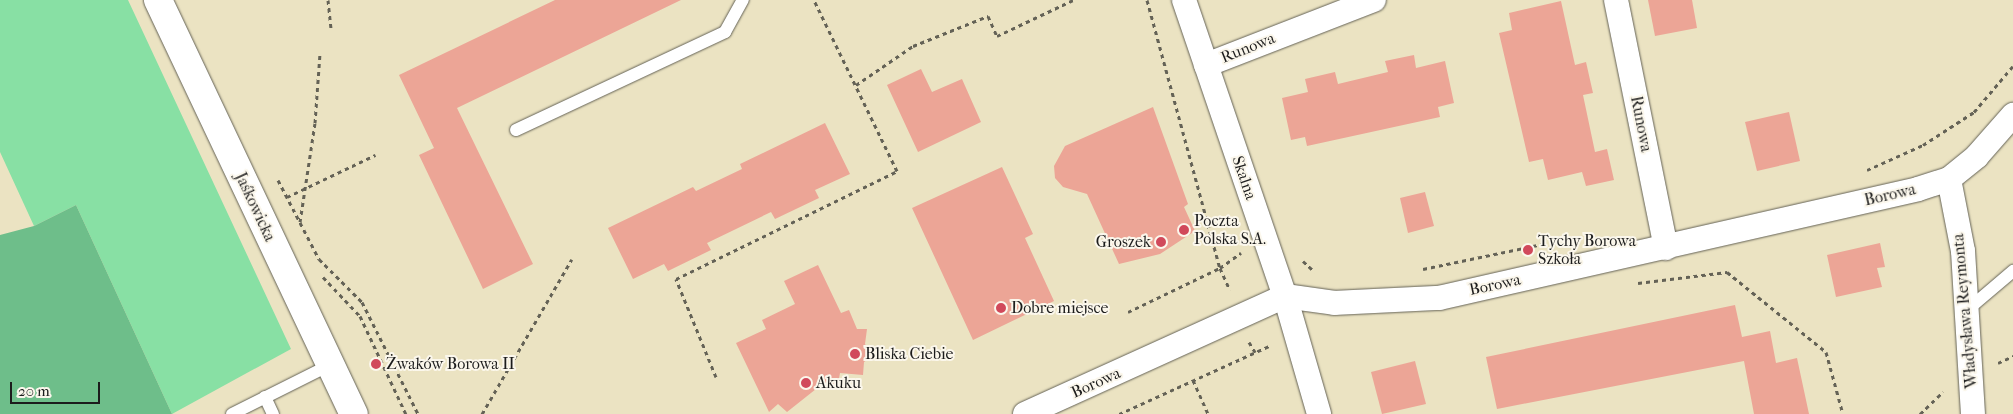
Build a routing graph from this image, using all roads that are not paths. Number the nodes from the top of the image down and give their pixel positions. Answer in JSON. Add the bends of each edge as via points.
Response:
{"nodes":[{"id":1,"x":158,"y":0,"type":"edge"},
{"id":2,"x":743,"y":0,"type":"edge"},
{"id":3,"x":1184,"y":0,"type":"edge"},
{"id":4,"x":1374,"y":0,"type":"edge"},
{"id":5,"x":1616,"y":0,"type":"edge"},
{"id":6,"x":1206,"y":65,"type":"junction"},
{"id":7,"x":2013,"y":115,"type":"edge"},
{"id":8,"x":516,"y":130,"type":"dead end"},
{"id":9,"x":1949,"y":179,"type":"junction"},
{"id":10,"x":1666,"y":248,"type":"junction"},
{"id":11,"x":2013,"y":271,"type":"edge"},
{"id":12,"x":1285,"y":296,"type":"junction"},
{"id":13,"x":1966,"y":311,"type":"junction"},
{"id":14,"x":330,"y":365,"type":"junction"},
{"id":15,"x":265,"y":397,"type":"junction"},
{"id":16,"x":232,"y":414,"type":"edge"},
{"id":17,"x":273,"y":414,"type":"edge"},
{"id":18,"x":354,"y":414,"type":"edge"},
{"id":19,"x":1025,"y":414,"type":"edge"},
{"id":20,"x":1319,"y":414,"type":"edge"},
{"id":21,"x":1973,"y":414,"type":"edge"}],
"edges":[{"from":1,"to":14,"type":"street","name":"Jaśkowicka"},
{"from":2,"to":8,"type":"lane","via":[[725,32]]},
{"from":3,"to":6,"type":"street","name":"Skalna"},
{"from":4,"to":6,"type":"street","name":"Runowa"},
{"from":5,"to":10,"type":"street","name":"Runowa"},
{"from":6,"to":12,"type":"street","name":"Skalna"},
{"from":7,"to":9,"type":"street","name":"Borowa","via":[[1977,156]]},
{"from":9,"to":10,"type":"street","name":"Borowa"},
{"from":9,"to":13,"type":"street","name":"Władysława Reymonta","via":[[1963,251]]},
{"from":10,"to":12,"type":"street","name":"Borowa","via":[[1439,298],[1334,303]]},
{"from":11,"to":13,"type":"lane"},
{"from":12,"to":19,"type":"street","name":"Borowa"},
{"from":12,"to":20,"type":"street","name":"Skalna"},
{"from":13,"to":21,"type":"street","name":"Władysława Reymonta"},
{"from":14,"to":15,"type":"lane"},
{"from":14,"to":18,"type":"street","name":"Jaśkowicka"},
{"from":15,"to":16,"type":"lane"},
{"from":15,"to":17,"type":"lane"}]}
